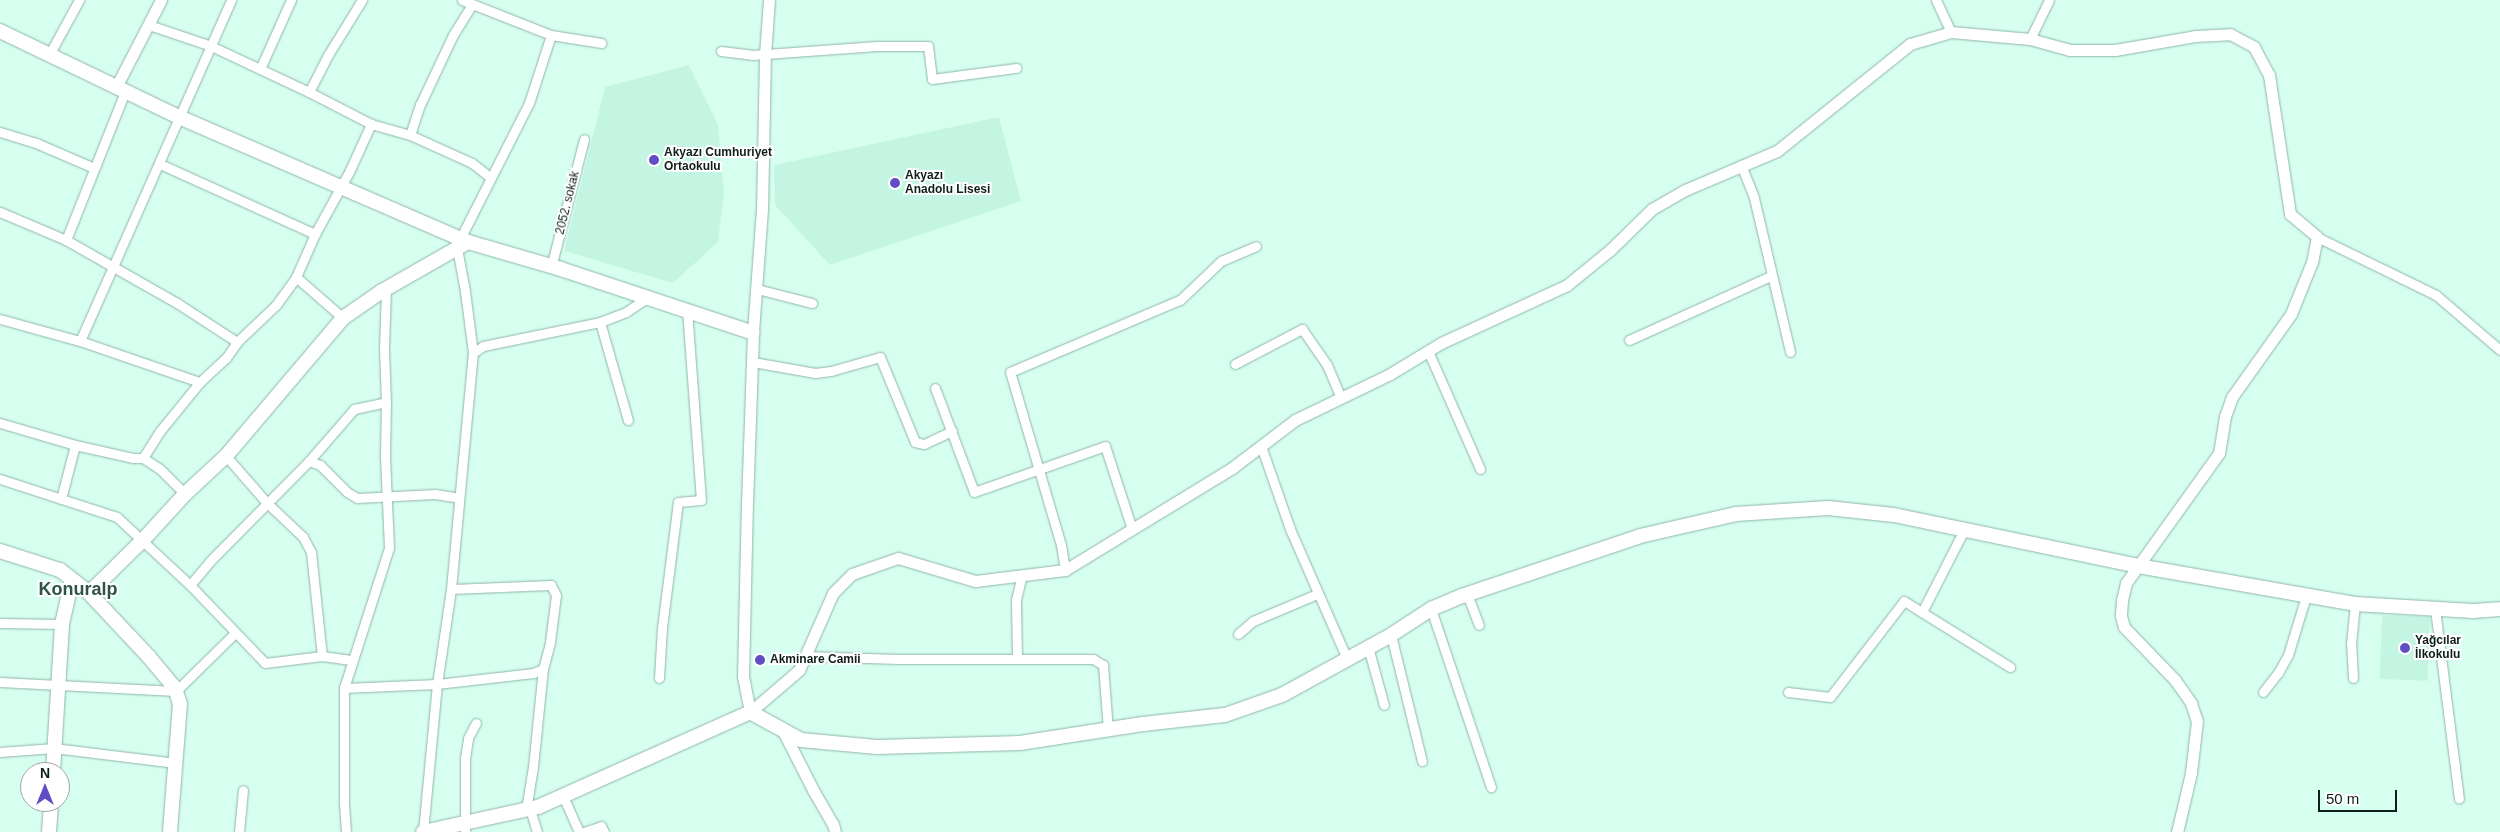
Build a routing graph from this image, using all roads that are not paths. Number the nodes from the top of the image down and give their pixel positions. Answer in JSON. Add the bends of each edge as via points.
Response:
{"nodes":[{"id":1,"x":79,"y":0,"type":"edge"},
{"id":2,"x":161,"y":0,"type":"edge"},
{"id":3,"x":231,"y":0,"type":"edge"},
{"id":4,"x":291,"y":0,"type":"edge"},
{"id":5,"x":362,"y":0,"type":"edge"},
{"id":6,"x":462,"y":0,"type":"edge"},
{"id":7,"x":769,"y":0,"type":"edge"},
{"id":8,"x":1936,"y":0,"type":"edge"},
{"id":9,"x":2049,"y":0,"type":"edge"},
{"id":10,"x":472,"y":4,"type":"junction"},
{"id":11,"x":150,"y":25,"type":"junction"},
{"id":12,"x":0,"y":31,"type":"edge"},
{"id":13,"x":1951,"y":32,"type":"junction"},
{"id":14,"x":551,"y":35,"type":"junction"},
{"id":15,"x":2030,"y":39,"type":"junction"},
{"id":16,"x":601,"y":43,"type":"dead end"},
{"id":17,"x":211,"y":46,"type":"junction"},
{"id":18,"x":721,"y":51,"type":"dead end"},
{"id":19,"x":765,"y":54,"type":"junction"},
{"id":20,"x":49,"y":55,"type":"junction"},
{"id":21,"x":1016,"y":68,"type":"dead end"},
{"id":22,"x":260,"y":69,"type":"junction"},
{"id":23,"x":121,"y":90,"type":"junction"},
{"id":24,"x":309,"y":92,"type":"junction"},
{"id":25,"x":179,"y":117,"type":"junction"},
{"id":26,"x":371,"y":124,"type":"junction"},
{"id":27,"x":0,"y":132,"type":"edge"},
{"id":28,"x":410,"y":135,"type":"junction"},
{"id":29,"x":584,"y":139,"type":"dead end"},
{"id":30,"x":160,"y":164,"type":"junction"},
{"id":31,"x":1741,"y":165,"type":"junction"},
{"id":32,"x":94,"y":168,"type":"junction"},
{"id":33,"x":490,"y":178,"type":"junction"},
{"id":34,"x":340,"y":188,"type":"junction"},
{"id":35,"x":0,"y":212,"type":"edge"},
{"id":36,"x":315,"y":234,"type":"junction"},
{"id":37,"x":2317,"y":237,"type":"junction"},
{"id":38,"x":66,"y":240,"type":"junction"},
{"id":39,"x":462,"y":243,"type":"junction"},
{"id":40,"x":1256,"y":246,"type":"dead end"},
{"id":41,"x":551,"y":266,"type":"junction"},
{"id":42,"x":113,"y":267,"type":"junction"},
{"id":43,"x":1771,"y":276,"type":"junction"},
{"id":44,"x":296,"y":277,"type":"junction"},
{"id":45,"x":386,"y":288,"type":"junction"},
{"id":46,"x":757,"y":289,"type":"junction"},
{"id":47,"x":648,"y":297,"type":"junction"},
{"id":48,"x":812,"y":303,"type":"dead end"},
{"id":49,"x":687,"y":311,"type":"junction"},
{"id":50,"x":343,"y":318,"type":"junction"},
{"id":51,"x":0,"y":319,"type":"edge"},
{"id":52,"x":600,"y":322,"type":"junction"},
{"id":53,"x":753,"y":333,"type":"junction"},
{"id":54,"x":1629,"y":340,"type":"dead end"},
{"id":55,"x":80,"y":341,"type":"junction"},
{"id":56,"x":237,"y":342,"type":"junction"},
{"id":57,"x":1428,"y":350,"type":"junction"},
{"id":58,"x":2500,"y":350,"type":"edge"},
{"id":59,"x":1790,"y":352,"type":"dead end"},
{"id":60,"x":473,"y":353,"type":"junction"},
{"id":61,"x":753,"y":362,"type":"junction"},
{"id":62,"x":1235,"y":364,"type":"dead end"},
{"id":63,"x":200,"y":382,"type":"junction"},
{"id":64,"x":935,"y":388,"type":"dead end"},
{"id":65,"x":1341,"y":398,"type":"junction"},
{"id":66,"x":386,"y":402,"type":"junction"},
{"id":67,"x":628,"y":420,"type":"dead end"},
{"id":68,"x":0,"y":423,"type":"edge"},
{"id":69,"x":952,"y":431,"type":"junction"},
{"id":70,"x":75,"y":444,"type":"junction"},
{"id":71,"x":1261,"y":446,"type":"junction"},
{"id":72,"x":226,"y":456,"type":"junction"},
{"id":73,"x":143,"y":458,"type":"junction"},
{"id":74,"x":310,"y":461,"type":"junction"},
{"id":75,"x":1480,"y":469,"type":"dead end"},
{"id":76,"x":1039,"y":470,"type":"junction"},
{"id":77,"x":0,"y":479,"type":"edge"},
{"id":78,"x":185,"y":494,"type":"junction"},
{"id":79,"x":387,"y":496,"type":"junction"},
{"id":80,"x":459,"y":498,"type":"junction"},
{"id":81,"x":61,"y":499,"type":"junction"},
{"id":82,"x":267,"y":503,"type":"junction"},
{"id":83,"x":1132,"y":529,"type":"junction"},
{"id":84,"x":1964,"y":530,"type":"junction"},
{"id":85,"x":143,"y":540,"type":"junction"},
{"id":86,"x":0,"y":551,"type":"edge"},
{"id":87,"x":2138,"y":566,"type":"junction"},
{"id":88,"x":1065,"y":570,"type":"junction"},
{"id":89,"x":1022,"y":575,"type":"junction"},
{"id":90,"x":72,"y":580,"type":"junction"},
{"id":91,"x":190,"y":585,"type":"junction"},
{"id":92,"x":451,"y":589,"type":"junction"},
{"id":93,"x":89,"y":594,"type":"junction"},
{"id":94,"x":1317,"y":594,"type":"junction"},
{"id":95,"x":1467,"y":594,"type":"junction"},
{"id":96,"x":2306,"y":596,"type":"junction"},
{"id":97,"x":2354,"y":604,"type":"junction"},
{"id":98,"x":1431,"y":609,"type":"junction"},
{"id":99,"x":2435,"y":609,"type":"junction"},
{"id":100,"x":2500,"y":609,"type":"edge"},
{"id":101,"x":1922,"y":612,"type":"junction"},
{"id":102,"x":0,"y":623,"type":"edge"},
{"id":103,"x":62,"y":624,"type":"junction"},
{"id":104,"x":1479,"y":625,"type":"dead end"},
{"id":105,"x":235,"y":633,"type":"junction"},
{"id":106,"x":1238,"y":634,"type":"dead end"},
{"id":107,"x":1391,"y":635,"type":"junction"},
{"id":108,"x":1368,"y":647,"type":"junction"},
{"id":109,"x":322,"y":656,"type":"junction"},
{"id":110,"x":806,"y":656,"type":"junction"},
{"id":111,"x":1017,"y":658,"type":"junction"},
{"id":112,"x":1347,"y":659,"type":"junction"},
{"id":113,"x":351,"y":660,"type":"junction"},
{"id":114,"x":2010,"y":667,"type":"dead end"},
{"id":115,"x":543,"y":669,"type":"junction"},
{"id":116,"x":659,"y":678,"type":"dead end"},
{"id":117,"x":2353,"y":678,"type":"dead end"},
{"id":118,"x":0,"y":682,"type":"edge"},
{"id":119,"x":437,"y":684,"type":"junction"},
{"id":120,"x":56,"y":685,"type":"junction"},
{"id":121,"x":344,"y":688,"type":"junction"},
{"id":122,"x":176,"y":692,"type":"junction"},
{"id":123,"x":1788,"y":692,"type":"dead end"},
{"id":124,"x":2263,"y":692,"type":"dead end"},
{"id":125,"x":1384,"y":705,"type":"dead end"},
{"id":126,"x":750,"y":712,"type":"junction"},
{"id":127,"x":476,"y":723,"type":"dead end"},
{"id":128,"x":783,"y":730,"type":"junction"},
{"id":129,"x":1108,"y":730,"type":"junction"},
{"id":130,"x":54,"y":748,"type":"junction"},
{"id":131,"x":0,"y":752,"type":"edge"},
{"id":132,"x":1422,"y":761,"type":"dead end"},
{"id":133,"x":53,"y":762,"type":"edge"},
{"id":134,"x":176,"y":763,"type":"junction"},
{"id":135,"x":1491,"y":787,"type":"dead end"},
{"id":136,"x":243,"y":790,"type":"dead end"},
{"id":137,"x":563,"y":796,"type":"junction"},
{"id":138,"x":2459,"y":798,"type":"dead end"},
{"id":139,"x":528,"y":809,"type":"junction"},
{"id":140,"x":50,"y":812,"type":"edge"},
{"id":141,"x":465,"y":828,"type":"edge"},
{"id":142,"x":49,"y":832,"type":"edge"},
{"id":143,"x":170,"y":832,"type":"edge"},
{"id":144,"x":239,"y":832,"type":"edge"},
{"id":145,"x":346,"y":832,"type":"edge"},
{"id":146,"x":423,"y":832,"type":"edge"},
{"id":147,"x":537,"y":832,"type":"edge"},
{"id":148,"x":579,"y":832,"type":"edge"},
{"id":149,"x":584,"y":832,"type":"edge"},
{"id":150,"x":604,"y":832,"type":"edge"},
{"id":151,"x":835,"y":832,"type":"edge"},
{"id":152,"x":2176,"y":832,"type":"edge"}],
"edges":[{"from":1,"to":20,"type":"street"},
{"from":2,"to":11,"type":"street"},
{"from":3,"to":17,"type":"street"},
{"from":4,"to":22,"type":"street"},
{"from":5,"to":24,"type":"street"},
{"from":6,"to":10,"type":"street"},
{"from":7,"to":19,"type":"street"},
{"from":8,"to":13,"type":"street"},
{"from":9,"to":15,"type":"street"},
{"from":10,"to":14,"type":"street"},
{"from":10,"to":28,"type":"street","via":[[453,35],[420,105]]},
{"from":11,"to":17,"type":"street"},
{"from":11,"to":23,"type":"street"},
{"from":12,"to":20,"type":"main road"},
{"from":13,"to":15,"type":"street"},
{"from":13,"to":31,"type":"street","via":[[1910,44],[1777,151]]},
{"from":14,"to":16,"type":"street"},
{"from":14,"to":33,"type":"street","via":[[529,103]]},
{"from":15,"to":37,"type":"street","via":[[2070,50],[2115,50],[2195,36],[2230,34],[2254,47],[2269,75],[2290,214]]},
{"from":17,"to":22,"type":"street"},
{"from":17,"to":25,"type":"street"},
{"from":18,"to":19,"type":"street"},
{"from":19,"to":21,"type":"street","via":[[877,46],[928,46],[932,78]]},
{"from":19,"to":46,"type":"street"},
{"from":20,"to":23,"type":"main road"},
{"from":22,"to":24,"type":"street"},
{"from":23,"to":25,"type":"main road"},
{"from":23,"to":32,"type":"street"},
{"from":24,"to":26,"type":"street"},
{"from":25,"to":30,"type":"street"},
{"from":25,"to":34,"type":"main road"},
{"from":26,"to":28,"type":"street"},
{"from":26,"to":34,"type":"street"},
{"from":27,"to":32,"type":"street","via":[[36,143]]},
{"from":28,"to":33,"type":"street","via":[[472,163]]},
{"from":29,"to":41,"type":"street","name":"2052. sokak"},
{"from":30,"to":36,"type":"street"},
{"from":30,"to":42,"type":"street"},
{"from":31,"to":43,"type":"street","via":[[1754,198]]},
{"from":31,"to":57,"type":"street","via":[[1685,190],[1652,210],[1567,285]]},
{"from":32,"to":38,"type":"street"},
{"from":33,"to":39,"type":"street"},
{"from":34,"to":36,"type":"street"},
{"from":34,"to":39,"type":"main road"},
{"from":35,"to":38,"type":"street"},
{"from":36,"to":44,"type":"street"},
{"from":37,"to":58,"type":"street","via":[[2436,294]]},
{"from":37,"to":87,"type":"street","via":[[2312,262],[2291,314],[2232,397],[2225,416],[2219,453]]},
{"from":38,"to":42,"type":"street"},
{"from":39,"to":41,"type":"main road"},
{"from":39,"to":45,"type":"main road"},
{"from":39,"to":60,"type":"street"},
{"from":40,"to":76,"type":"street","via":[[1221,261],[1180,300],[1010,372]]},
{"from":41,"to":47,"type":"main road"},
{"from":42,"to":55,"type":"street"},
{"from":42,"to":56,"type":"street"},
{"from":43,"to":54,"type":"street"},
{"from":43,"to":59,"type":"street"},
{"from":44,"to":50,"type":"street"},
{"from":44,"to":56,"type":"street","via":[[276,305]]},
{"from":45,"to":50,"type":"main road"},
{"from":45,"to":66,"type":"street"},
{"from":46,"to":48,"type":"street"},
{"from":46,"to":53,"type":"street"},
{"from":47,"to":49,"type":"main road"},
{"from":47,"to":52,"type":"street","via":[[626,312]]},
{"from":49,"to":53,"type":"main road"},
{"from":49,"to":116,"type":"street","via":[[701,500],[678,502]]},
{"from":50,"to":72,"type":"main road"},
{"from":51,"to":55,"type":"street"},
{"from":52,"to":60,"type":"street","via":[[484,346]]},
{"from":52,"to":67,"type":"street"},
{"from":53,"to":61,"type":"street"},
{"from":55,"to":63,"type":"street"},
{"from":56,"to":63,"type":"street","via":[[226,358]]},
{"from":57,"to":65,"type":"street","via":[[1390,374]]},
{"from":57,"to":75,"type":"street"},
{"from":60,"to":80,"type":"street"},
{"from":61,"to":69,"type":"street","via":[[815,373],[880,357],[915,442],[924,444]]},
{"from":61,"to":126,"type":"street","via":[[743,676]]},
{"from":62,"to":65,"type":"street","via":[[1302,329],[1327,364]]},
{"from":63,"to":73,"type":"street","via":[[160,431]]},
{"from":64,"to":69,"type":"street"},
{"from":65,"to":71,"type":"street","via":[[1295,420]]},
{"from":66,"to":74,"type":"street","via":[[354,409]]},
{"from":66,"to":79,"type":"street"},
{"from":68,"to":70,"type":"street"},
{"from":69,"to":76,"type":"street","via":[[974,492]]},
{"from":70,"to":73,"type":"street"},
{"from":70,"to":81,"type":"street"},
{"from":71,"to":83,"type":"street","via":[[1232,468]]},
{"from":71,"to":94,"type":"street"},
{"from":72,"to":78,"type":"main road"},
{"from":72,"to":82,"type":"street"},
{"from":73,"to":78,"type":"street","via":[[160,469]]},
{"from":74,"to":79,"type":"street","via":[[320,465],[357,498]]},
{"from":74,"to":82,"type":"street"},
{"from":76,"to":83,"type":"street","via":[[1105,446]]},
{"from":76,"to":88,"type":"street"},
{"from":77,"to":81,"type":"street"},
{"from":78,"to":85,"type":"main road"},
{"from":79,"to":80,"type":"street","via":[[435,494]]},
{"from":79,"to":113,"type":"street","via":[[389,548]]},
{"from":80,"to":92,"type":"street"},
{"from":81,"to":85,"type":"street","via":[[117,517]]},
{"from":82,"to":91,"type":"street"},
{"from":82,"to":109,"type":"street","via":[[302,537],[311,552]]},
{"from":83,"to":88,"type":"street"},
{"from":84,"to":87,"type":"main road"},
{"from":84,"to":95,"type":"main road","via":[[1894,515],[1828,508],[1736,514],[1640,536]]},
{"from":84,"to":101,"type":"street"},
{"from":85,"to":91,"type":"street"},
{"from":85,"to":93,"type":"main road"},
{"from":86,"to":90,"type":"main road","via":[[60,570]]},
{"from":87,"to":96,"type":"main road"},
{"from":87,"to":152,"type":"street","via":[[2126,583],[2122,600],[2124,627],[2175,680],[2191,703],[2197,721],[2191,773]]},
{"from":88,"to":89,"type":"street"},
{"from":89,"to":110,"type":"street","via":[[975,581],[898,558],[852,574],[833,594]]},
{"from":89,"to":111,"type":"street","via":[[1016,600]]},
{"from":90,"to":93,"type":"main road"},
{"from":90,"to":103,"type":"main road"},
{"from":91,"to":105,"type":"street"},
{"from":92,"to":115,"type":"street","via":[[551,585],[556,595]]},
{"from":92,"to":119,"type":"street"},
{"from":93,"to":122,"type":"main road","via":[[150,657]]},
{"from":94,"to":106,"type":"street","via":[[1253,621]]},
{"from":94,"to":112,"type":"street"},
{"from":95,"to":98,"type":"main road"},
{"from":95,"to":104,"type":"street"},
{"from":96,"to":97,"type":"main road"},
{"from":96,"to":124,"type":"street","via":[[2288,655]]},
{"from":97,"to":99,"type":"main road"},
{"from":97,"to":117,"type":"street"},
{"from":98,"to":107,"type":"main road"},
{"from":98,"to":135,"type":"street"},
{"from":99,"to":100,"type":"main road"},
{"from":99,"to":138,"type":"street"},
{"from":101,"to":114,"type":"street"},
{"from":101,"to":123,"type":"street","via":[[1904,601],[1830,697]]},
{"from":102,"to":103,"type":"street"},
{"from":103,"to":120,"type":"main road"},
{"from":105,"to":109,"type":"street","via":[[265,663]]},
{"from":105,"to":122,"type":"street"},
{"from":107,"to":108,"type":"main road"},
{"from":107,"to":132,"type":"street"},
{"from":108,"to":112,"type":"main road"},
{"from":108,"to":125,"type":"street"},
{"from":109,"to":113,"type":"street"},
{"from":110,"to":111,"type":"street"},
{"from":110,"to":126,"type":"street","via":[[799,670]]},
{"from":111,"to":129,"type":"street","via":[[1093,659],[1103,665]]},
{"from":112,"to":129,"type":"main road","via":[[1282,695],[1225,715]]},
{"from":113,"to":121,"type":"street"},
{"from":115,"to":119,"type":"street"},
{"from":115,"to":139,"type":"street"},
{"from":118,"to":120,"type":"street"},
{"from":119,"to":121,"type":"street"},
{"from":119,"to":146,"type":"street"},
{"from":120,"to":122,"type":"street"},
{"from":120,"to":130,"type":"main road"},
{"from":121,"to":145,"type":"street"},
{"from":122,"to":134,"type":"main road","via":[[180,704]]},
{"from":126,"to":128,"type":"main road"},
{"from":126,"to":137,"type":"main road"},
{"from":127,"to":141,"type":"street","via":[[468,738],[465,758]]},
{"from":128,"to":129,"type":"main road","via":[[801,740],[877,748],[1020,743]]},
{"from":128,"to":151,"type":"street"},
{"from":130,"to":131,"type":"street"},
{"from":130,"to":133,"type":"main road"},
{"from":130,"to":134,"type":"street"},
{"from":134,"to":143,"type":"main road"},
{"from":136,"to":144,"type":"street"},
{"from":137,"to":139,"type":"main road"},
{"from":137,"to":148,"type":"street"},
{"from":139,"to":141,"type":"main road"},
{"from":139,"to":147,"type":"street"},
{"from":140,"to":142,"type":"main road"},
{"from":141,"to":146,"type":"main road"},
{"from":149,"to":150,"type":"street","via":[[601,826]]}]}
